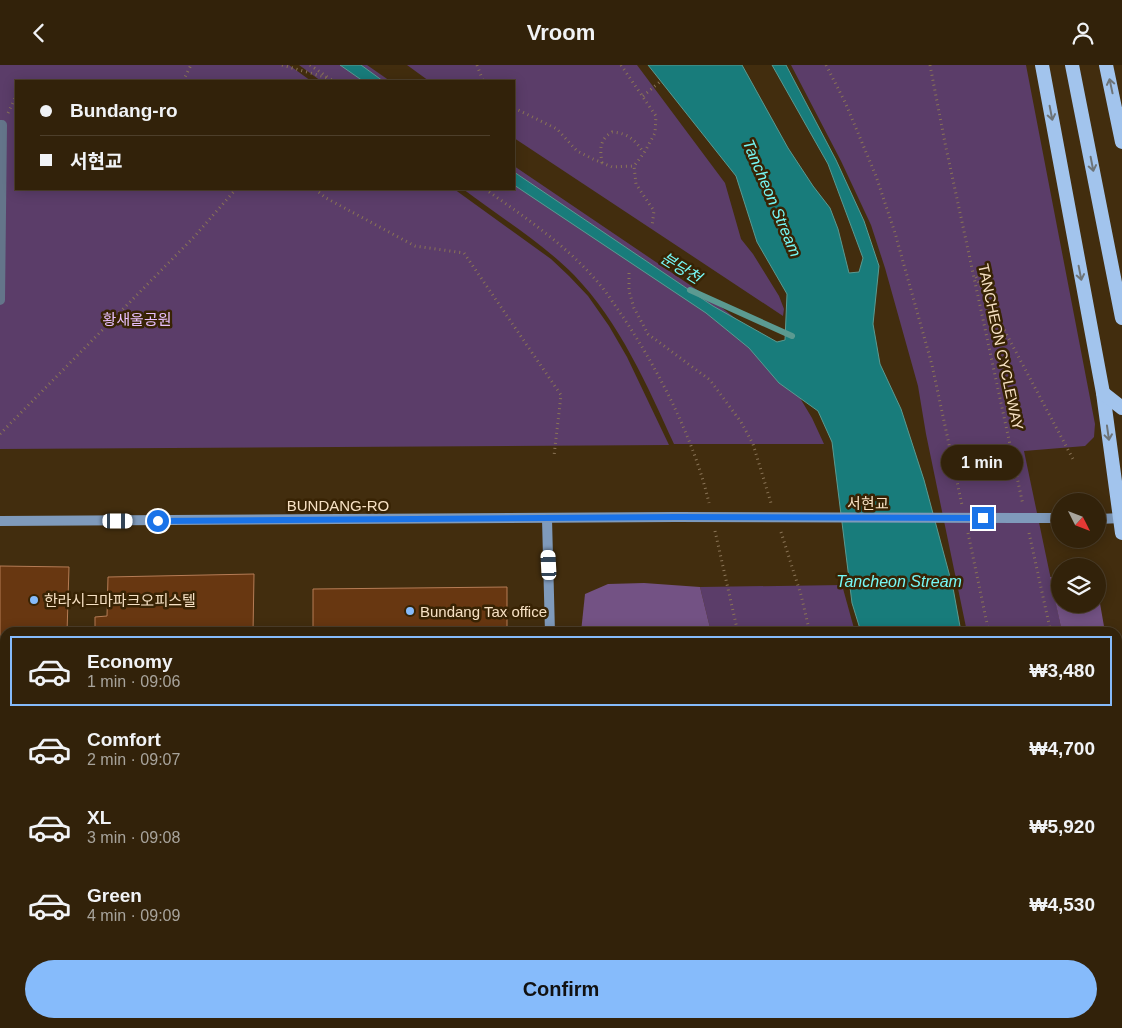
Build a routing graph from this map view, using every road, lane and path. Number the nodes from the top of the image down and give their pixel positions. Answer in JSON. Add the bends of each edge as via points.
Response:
{"nodes":[{"id":1,"x":191,"y":65,"type":"edge"},
{"id":2,"x":282,"y":65,"type":"edge"},
{"id":3,"x":310,"y":65,"type":"edge"},
{"id":4,"x":477,"y":65,"type":"edge"},
{"id":5,"x":621,"y":65,"type":"edge"},
{"id":6,"x":826,"y":65,"type":"edge"},
{"id":7,"x":930,"y":65,"type":"edge"},
{"id":8,"x":1042,"y":65,"type":"edge"},
{"id":9,"x":1072,"y":65,"type":"edge"},
{"id":10,"x":1106,"y":65,"type":"edge"},
{"id":11,"x":328,"y":78,"type":"junction"},
{"id":12,"x":184,"y":80,"type":"edge"},
{"id":13,"x":331,"y":80,"type":"edge"},
{"id":14,"x":483,"y":80,"type":"edge"},
{"id":15,"x":660,"y":81,"type":"dead end"},
{"id":16,"x":643,"y":96,"type":"junction"},
{"id":17,"x":515,"y":108,"type":"edge"},
{"id":18,"x":0,"y":125,"type":"edge"},
{"id":19,"x":1122,"y":142,"type":"edge"},
{"id":20,"x":644,"y":153,"type":"junction"},
{"id":21,"x":602,"y":163,"type":"junction"},
{"id":22,"x":634,"y":166,"type":"junction"},
{"id":23,"x":235,"y":190,"type":"edge"},
{"id":24,"x":316,"y":190,"type":"edge"},
{"id":25,"x":486,"y":190,"type":"edge"},
{"id":26,"x":652,"y":226,"type":"dead end"},
{"id":27,"x":973,"y":272,"type":"junction"},
{"id":28,"x":629,"y":273,"type":"dead end"},
{"id":29,"x":0,"y":300,"type":"edge"},
{"id":30,"x":1122,"y":318,"type":"edge"},
{"id":31,"x":1103,"y":393,"type":"junction"},
{"id":32,"x":1122,"y":408,"type":"edge"},
{"id":33,"x":0,"y":434,"type":"edge"},
{"id":34,"x":554,"y":456,"type":"dead end"},
{"id":35,"x":1074,"y":461,"type":"dead end"},
{"id":36,"x":1024,"y":507,"type":"dead end"},
{"id":37,"x":710,"y":509,"type":"dead end"},
{"id":38,"x":774,"y":510,"type":"dead end"},
{"id":39,"x":963,"y":510,"type":"dead end"},
{"id":40,"x":676,"y":517,"type":"joint"},
{"id":41,"x":1051,"y":518,"type":"edge"},
{"id":42,"x":1121,"y":518,"type":"edge"},
{"id":43,"x":546,"y":519,"type":"junction"},
{"id":44,"x":1106,"y":519,"type":"edge"},
{"id":45,"x":0,"y":521,"type":"edge"},
{"id":46,"x":1028,"y":526,"type":"dead end"},
{"id":47,"x":714,"y":528,"type":"dead end"},
{"id":48,"x":780,"y":529,"type":"dead end"},
{"id":49,"x":967,"y":529,"type":"dead end"},
{"id":50,"x":1122,"y":533,"type":"edge"},
{"id":51,"x":550,"y":627,"type":"edge"},
{"id":52,"x":737,"y":627,"type":"edge"},
{"id":53,"x":809,"y":627,"type":"edge"},
{"id":54,"x":988,"y":627,"type":"edge"},
{"id":55,"x":1050,"y":627,"type":"edge"}],
"edges":[{"from":1,"to":12,"type":"path"},
{"from":2,"to":11,"type":"path"},
{"from":3,"to":11,"type":"path"},
{"from":4,"to":14,"type":"path"},
{"from":5,"to":16,"type":"path"},
{"from":6,"to":39,"type":"path","via":[[876,176],[895,233],[932,365]]},
{"from":7,"to":27,"type":"path","name":"TANCHEON CYCLEWAY"},
{"from":8,"to":31,"type":"highway","one_way":true},
{"from":9,"to":30,"type":"highway","one_way":true},
{"from":19,"to":10,"type":"highway","one_way":true},
{"from":11,"to":13,"type":"path"},
{"from":15,"to":16,"type":"path"},
{"from":16,"to":20,"type":"path","via":[[656,116],[655,133]]},
{"from":17,"to":21,"type":"path","via":[[558,129],[578,151]]},
{"from":18,"to":29,"type":"street"},
{"from":20,"to":21,"type":"path","via":[[635,140],[612,132],[602,141]]},
{"from":20,"to":22,"type":"path"},
{"from":21,"to":22,"type":"path","via":[[612,167]]},
{"from":22,"to":26,"type":"path","via":[[636,184],[654,211]]},
{"from":23,"to":33,"type":"path","via":[[194,237]]},
{"from":24,"to":34,"type":"path","via":[[415,246],[464,253],[561,395]]},
{"from":25,"to":37,"type":"path","via":[[564,249],[601,286],[632,330],[682,427],[704,480]]},
{"from":27,"to":35,"type":"path"},
{"from":27,"to":36,"type":"path","name":"TANCHEON CYCLEWAY"},
{"from":28,"to":38,"type":"path","via":[[629,291],[634,308],[648,334],[710,380],[741,422],[753,444]]},
{"from":31,"to":32,"type":"highway"},
{"from":31,"to":42,"type":"highway","one_way":true},
{"from":40,"to":41,"type":"main road","name":"서현교","bridge":true},
{"from":40,"to":43,"type":"main road","name":"BUNDANG-RO"},
{"from":42,"to":44,"type":"main road"},
{"from":42,"to":50,"type":"highway"},
{"from":43,"to":45,"type":"main road","name":"BUNDANG-RO"},
{"from":43,"to":51,"type":"main road"},
{"from":46,"to":55,"type":"path"},
{"from":47,"to":52,"type":"path"},
{"from":48,"to":53,"type":"path"},
{"from":49,"to":54,"type":"path"}]}
